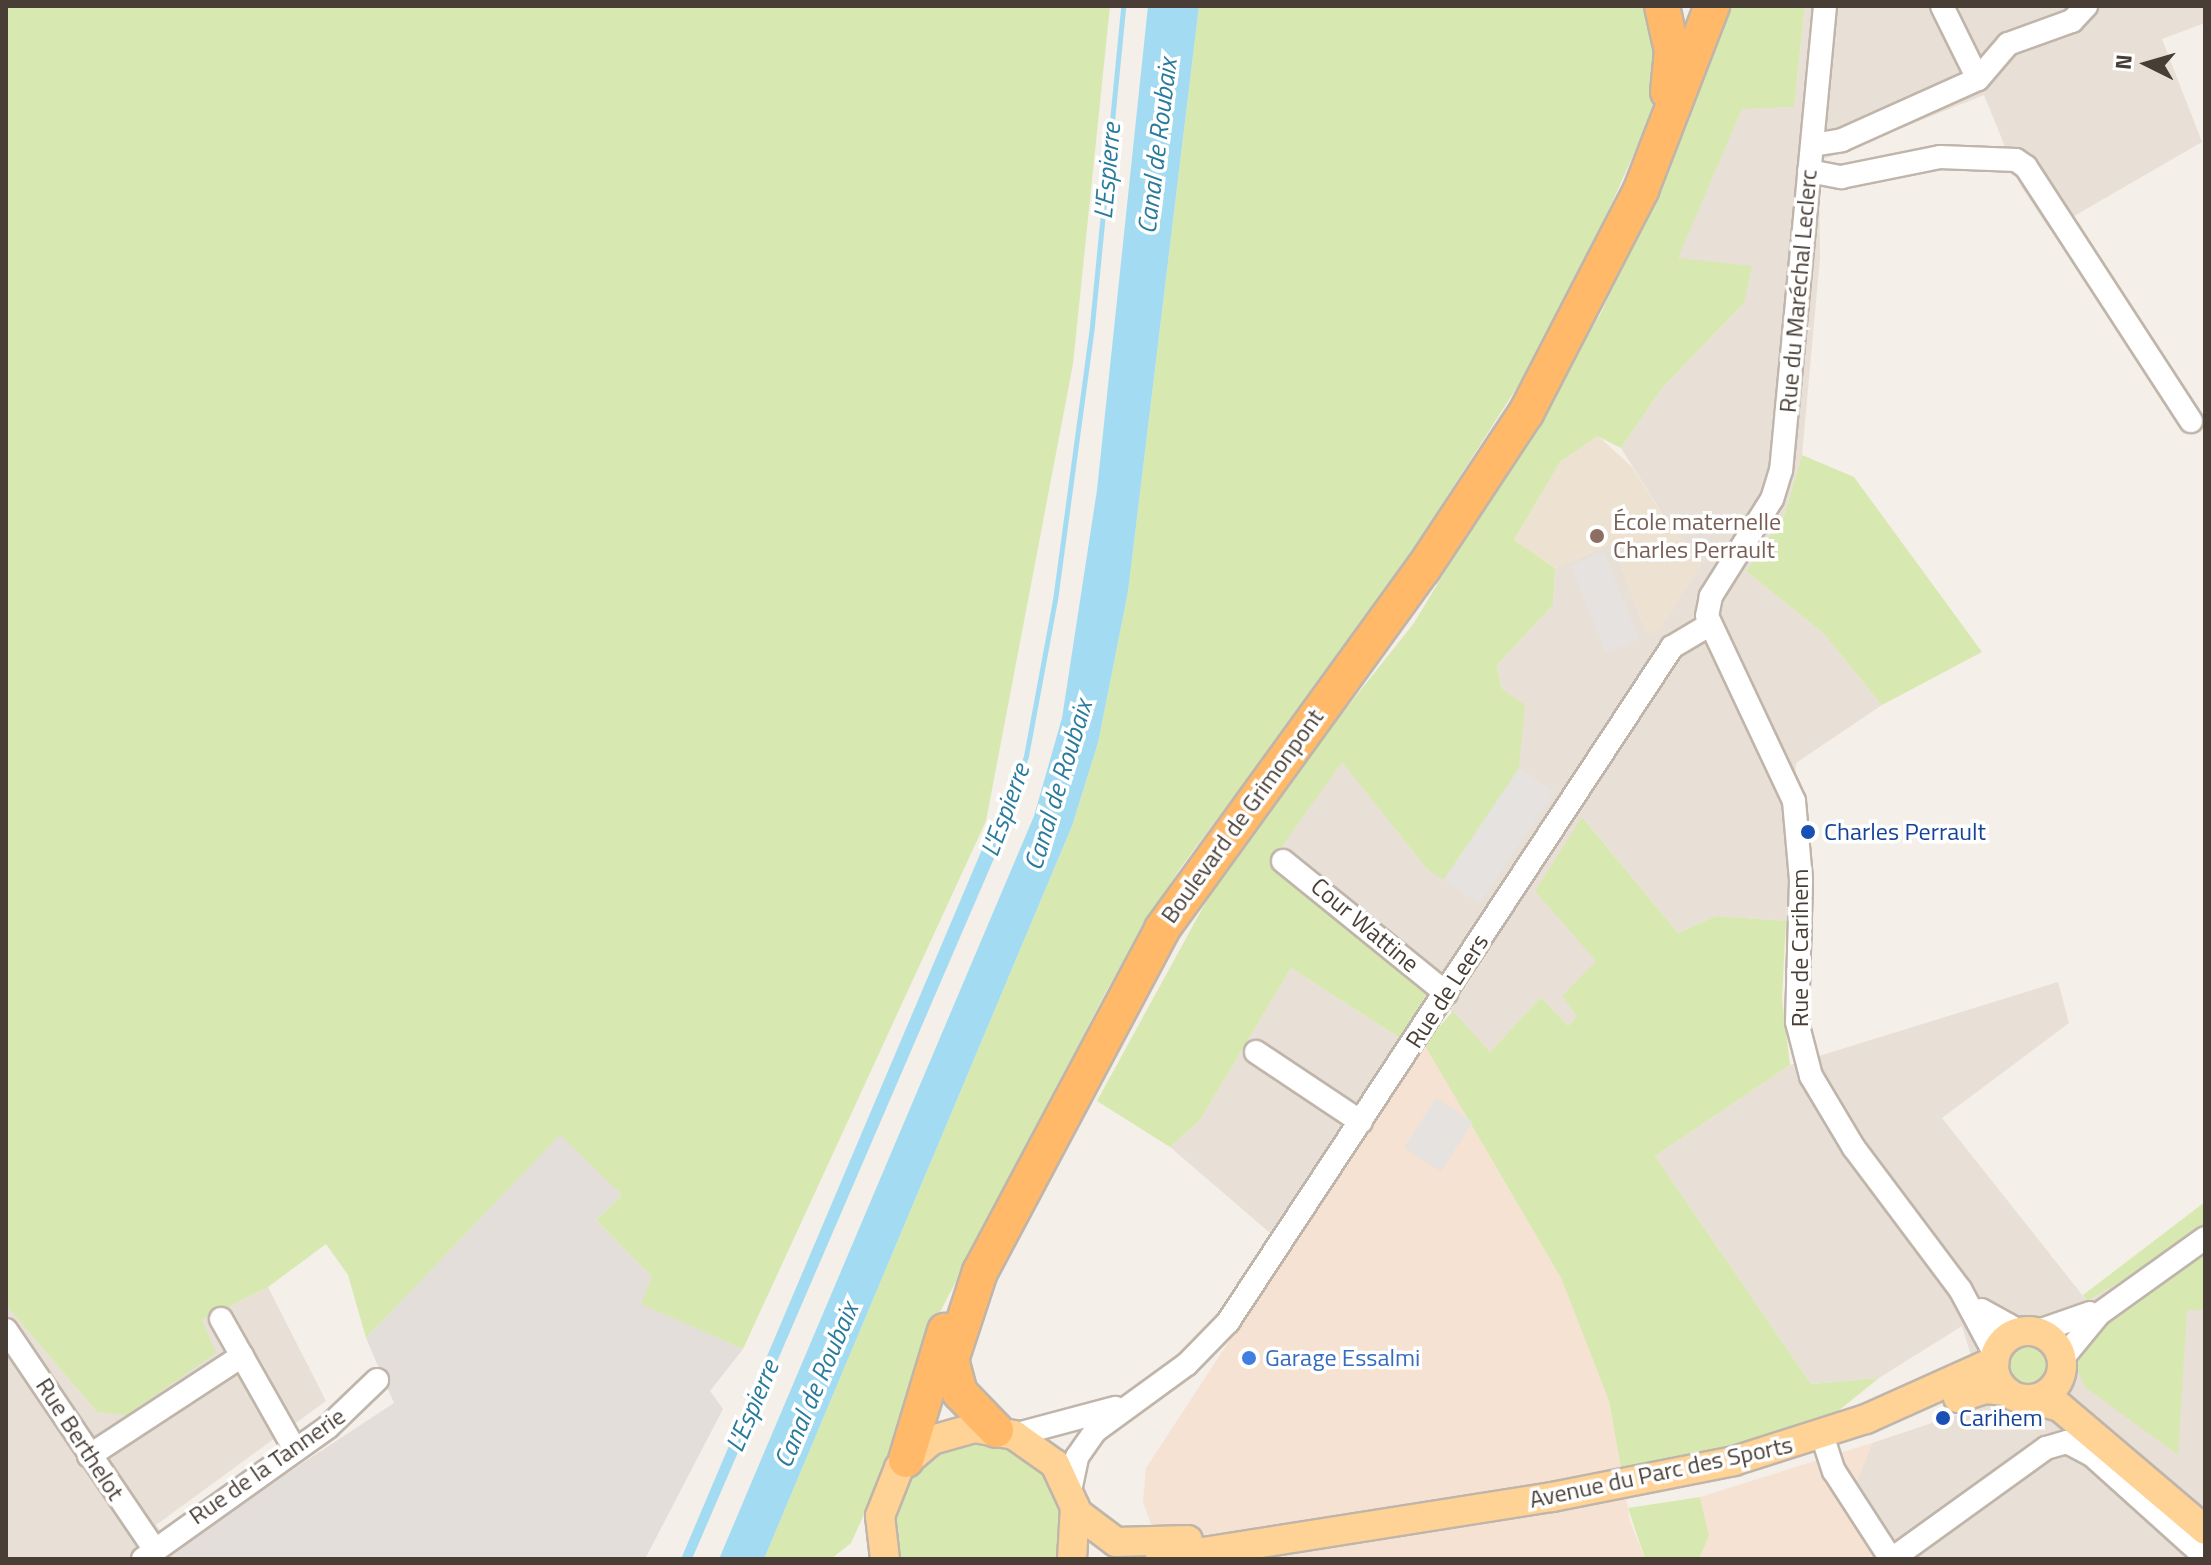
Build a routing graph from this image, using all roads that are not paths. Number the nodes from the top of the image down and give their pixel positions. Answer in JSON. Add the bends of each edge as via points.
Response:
{"nodes":[{"id":1,"x":1662,"y":6,"type":"edge"},
{"id":2,"x":1712,"y":6,"type":"edge"},
{"id":3,"x":1825,"y":6,"type":"edge"},
{"id":4,"x":1942,"y":6,"type":"edge"},
{"id":5,"x":2086,"y":6,"type":"edge"},
{"id":6,"x":1978,"y":79,"type":"junction"},
{"id":7,"x":1812,"y":145,"type":"junction"},
{"id":8,"x":1655,"y":157,"type":"junction"},
{"id":9,"x":1809,"y":171,"type":"junction"},
{"id":10,"x":2191,"y":421,"type":"dead end"},
{"id":11,"x":1709,"y":625,"type":"junction"},
{"id":12,"x":1283,"y":861,"type":"dead end"},
{"id":13,"x":1446,"y":993,"type":"junction"},
{"id":14,"x":1256,"y":1052,"type":"dead end"},
{"id":15,"x":1361,"y":1122,"type":"junction"},
{"id":16,"x":2205,"y":1238,"type":"edge"},
{"id":17,"x":980,"y":1272,"type":"junction"},
{"id":18,"x":1960,"y":1289,"type":"junction"},
{"id":19,"x":2120,"y":1298,"type":"junction"},
{"id":20,"x":221,"y":1319,"type":"dead end"},
{"id":21,"x":6,"y":1330,"type":"edge"},
{"id":22,"x":2028,"y":1332,"type":"junction"},
{"id":23,"x":242,"y":1356,"type":"junction"},
{"id":24,"x":1995,"y":1358,"type":"junction"},
{"id":25,"x":2062,"y":1364,"type":"junction"},
{"id":26,"x":377,"y":1380,"type":"dead end"},
{"id":27,"x":2019,"y":1395,"type":"junction"},
{"id":28,"x":1131,"y":1403,"type":"junction"},
{"id":29,"x":1005,"y":1432,"type":"junction"},
{"id":30,"x":1824,"y":1443,"type":"junction"},
{"id":31,"x":295,"y":1450,"type":"junction"},
{"id":32,"x":89,"y":1456,"type":"junction"},
{"id":33,"x":906,"y":1460,"type":"junction"},
{"id":34,"x":1073,"y":1502,"type":"junction"},
{"id":35,"x":2205,"y":1507,"type":"edge"},
{"id":36,"x":879,"y":1527,"type":"junction"},
{"id":37,"x":2205,"y":1530,"type":"edge"},
{"id":38,"x":1260,"y":1539,"type":"junction"},
{"id":39,"x":148,"y":1554,"type":"edge"},
{"id":40,"x":2205,"y":1557,"type":"edge"},
{"id":41,"x":862,"y":1559,"type":"edge"},
{"id":42,"x":885,"y":1559,"type":"edge"},
{"id":43,"x":1072,"y":1559,"type":"edge"},
{"id":44,"x":1160,"y":1559,"type":"edge"},
{"id":45,"x":1891,"y":1559,"type":"edge"}],
"edges":[{"from":1,"to":8,"type":"highway","via":[[1672,65]]},
{"from":2,"to":8,"type":"highway"},
{"from":3,"to":7,"type":"street","name":"Rue du Maréchal Leclerc"},
{"from":4,"to":6,"type":"street"},
{"from":5,"to":6,"type":"street","via":[[2072,21],[2008,44]]},
{"from":6,"to":7,"type":"street","via":[[1842,140]]},
{"from":7,"to":9,"type":"street","name":"Rue du Maréchal Leclerc"},
{"from":8,"to":17,"type":"highway","name":"Boulevard de Grimonpont","via":[[1543,383],[1442,542],[1162,929]]},
{"from":9,"to":10,"type":"street","via":[[1841,177],[1940,157],[2016,160],[2026,167]]},
{"from":9,"to":11,"type":"street","name":"Rue du Maréchal Leclerc","via":[[1781,470],[1772,499],[1709,601]]},
{"from":11,"to":13,"type":"street","name":"Rue de Leers","via":[[1672,647]]},
{"from":11,"to":18,"type":"street","name":"Rue de Carihem","via":[[1794,801],[1801,867],[1797,1022],[1811,1076],[1854,1148]]},
{"from":12,"to":13,"type":"street","name":"Cour Wattine"},
{"from":13,"to":15,"type":"street","name":"Rue de Leers"},
{"from":14,"to":15,"type":"street"},
{"from":15,"to":28,"type":"street","name":"Rue de Leers","via":[[1223,1329],[1187,1364]]},
{"from":16,"to":19,"type":"street"},
{"from":17,"to":29,"type":"highway","name":"Boulevard de Grimonpont","via":[[951,1360],[960,1393]]},
{"from":17,"to":33,"type":"highway","name":"Boulevard de Grimonpont","via":[[936,1351]]},
{"from":18,"to":22,"type":"street","name":"Rue de Carihem","via":[[1988,1317]]},
{"from":18,"to":24,"type":"street","name":"Rue de Carihem"},
{"from":19,"to":22,"type":"street","via":[[2058,1328]]},
{"from":19,"to":25,"type":"street","via":[[2074,1338]]},
{"from":20,"to":23,"type":"street"},
{"from":21,"to":32,"type":"street","name":"Rue Berthelot"},
{"from":22,"to":24,"type":"main road"},
{"from":22,"to":25,"type":"main road","via":[[2051,1339]]},
{"from":23,"to":31,"type":"street"},
{"from":23,"to":32,"type":"street"},
{"from":24,"to":27,"type":"main road"},
{"from":24,"to":30,"type":"main road","name":"Avenue du Parc des Sports","via":[[1978,1374]]},
{"from":25,"to":27,"type":"main road","via":[[2052,1390]]},
{"from":25,"to":35,"type":"main road","via":[[2075,1394]]},
{"from":26,"to":31,"type":"street","name":"Rue de la Tannerie"},
{"from":27,"to":30,"type":"main road","name":"Avenue du Parc des Sports","via":[[1978,1391]]},
{"from":27,"to":37,"type":"main road","via":[[2060,1407]]},
{"from":28,"to":29,"type":"street","name":"Rue de Leers"},
{"from":28,"to":34,"type":"street","name":"Rue de Leers","via":[[1081,1449]]},
{"from":29,"to":33,"type":"main road","via":[[942,1435]]},
{"from":29,"to":34,"type":"main road","via":[[1048,1457]]},
{"from":30,"to":38,"type":"main road","name":"Avenue du Parc des Sports","via":[[1639,1497]]},
{"from":30,"to":45,"type":"street"},
{"from":31,"to":39,"type":"street","name":"Rue de la Tannerie"},
{"from":32,"to":39,"type":"street","name":"Rue Berthelot"},
{"from":33,"to":36,"type":"main road","via":[[885,1495]]},
{"from":34,"to":38,"type":"main road","name":"Avenue du Parc des Sports","via":[[1116,1542]]},
{"from":34,"to":43,"type":"main road"},
{"from":36,"to":41,"type":"main road"},
{"from":36,"to":42,"type":"main road"},
{"from":38,"to":44,"type":"main road","name":"Avenue du Parc des Sports"},
{"from":40,"to":45,"type":"street","via":[[2093,1456],[2067,1442],[2046,1448]]}]}
